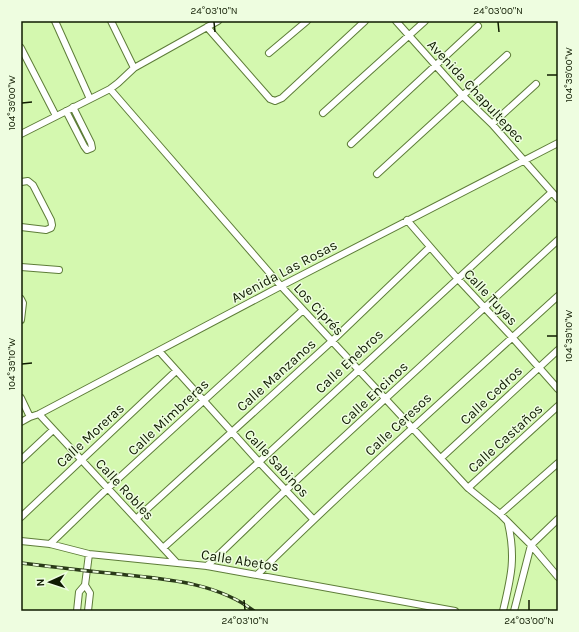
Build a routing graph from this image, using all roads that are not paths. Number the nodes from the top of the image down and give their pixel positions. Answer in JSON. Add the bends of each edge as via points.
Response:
{"nodes":[{"id":1,"x":55,"y":21,"type":"edge"},
{"id":2,"x":111,"y":21,"type":"edge"},
{"id":3,"x":218,"y":21,"type":"edge"},
{"id":4,"x":307,"y":21,"type":"edge"},
{"id":5,"x":365,"y":21,"type":"edge"},
{"id":6,"x":396,"y":21,"type":"edge"},
{"id":7,"x":425,"y":21,"type":"edge"},
{"id":8,"x":478,"y":26,"type":"dead end"},
{"id":9,"x":207,"y":27,"type":"junction"},
{"id":10,"x":408,"y":35,"type":"junction"},
{"id":11,"x":21,"y":48,"type":"edge"},
{"id":12,"x":269,"y":53,"type":"dead end"},
{"id":13,"x":507,"y":55,"type":"dead end"},
{"id":14,"x":436,"y":66,"type":"junction"},
{"id":15,"x":134,"y":68,"type":"junction"},
{"id":16,"x":536,"y":84,"type":"dead end"},
{"id":17,"x":110,"y":89,"type":"junction"},
{"id":18,"x":463,"y":96,"type":"junction"},
{"id":19,"x":90,"y":99,"type":"junction"},
{"id":20,"x":73,"y":107,"type":"junction"},
{"id":21,"x":66,"y":111,"type":"junction"},
{"id":22,"x":323,"y":113,"type":"dead end"},
{"id":23,"x":56,"y":116,"type":"junction"},
{"id":24,"x":492,"y":124,"type":"junction"},
{"id":25,"x":21,"y":134,"type":"edge"},
{"id":26,"x":558,"y":143,"type":"edge"},
{"id":27,"x":351,"y":144,"type":"dead end"},
{"id":28,"x":523,"y":160,"type":"junction"},
{"id":29,"x":377,"y":174,"type":"dead end"},
{"id":30,"x":21,"y":182,"type":"edge"},
{"id":31,"x":552,"y":192,"type":"junction"},
{"id":32,"x":558,"y":199,"type":"edge"},
{"id":33,"x":407,"y":220,"type":"junction"},
{"id":34,"x":21,"y":226,"type":"edge"},
{"id":35,"x":558,"y":240,"type":"edge"},
{"id":36,"x":430,"y":247,"type":"junction"},
{"id":37,"x":21,"y":267,"type":"edge"},
{"id":38,"x":59,"y":270,"type":"dead end"},
{"id":39,"x":457,"y":278,"type":"junction"},
{"id":40,"x":281,"y":286,"type":"junction"},
{"id":41,"x":558,"y":296,"type":"edge"},
{"id":42,"x":21,"y":299,"type":"edge"},
{"id":43,"x":484,"y":308,"type":"junction"},
{"id":44,"x":303,"y":310,"type":"junction"},
{"id":45,"x":21,"y":320,"type":"edge"},
{"id":46,"x":512,"y":337,"type":"junction"},
{"id":47,"x":332,"y":341,"type":"junction"},
{"id":48,"x":558,"y":350,"type":"edge"},
{"id":49,"x":159,"y":351,"type":"junction"},
{"id":50,"x":538,"y":368,"type":"junction"},
{"id":51,"x":358,"y":369,"type":"junction"},
{"id":52,"x":176,"y":371,"type":"junction"},
{"id":53,"x":558,"y":390,"type":"edge"},
{"id":54,"x":21,"y":398,"type":"edge"},
{"id":55,"x":386,"y":399,"type":"junction"},
{"id":56,"x":204,"y":401,"type":"junction"},
{"id":57,"x":558,"y":406,"type":"edge"},
{"id":58,"x":40,"y":414,"type":"junction"},
{"id":59,"x":30,"y":417,"type":"junction"},
{"id":60,"x":21,"y":422,"type":"edge"},
{"id":61,"x":412,"y":427,"type":"junction"},
{"id":62,"x":53,"y":430,"type":"junction"},
{"id":63,"x":231,"y":431,"type":"junction"},
{"id":64,"x":441,"y":458,"type":"junction"},
{"id":65,"x":21,"y":460,"type":"edge"},
{"id":66,"x":82,"y":460,"type":"junction"},
{"id":67,"x":259,"y":462,"type":"junction"},
{"id":68,"x":558,"y":462,"type":"edge"},
{"id":69,"x":108,"y":488,"type":"junction"},
{"id":70,"x":468,"y":488,"type":"junction"},
{"id":71,"x":286,"y":490,"type":"junction"},
{"id":72,"x":500,"y":514,"type":"junction"},
{"id":73,"x":21,"y":517,"type":"edge"},
{"id":74,"x":136,"y":519,"type":"junction"},
{"id":75,"x":313,"y":519,"type":"junction"},
{"id":76,"x":558,"y":519,"type":"edge"},
{"id":77,"x":508,"y":523,"type":"junction"},
{"id":78,"x":21,"y":541,"type":"edge"},
{"id":79,"x":50,"y":544,"type":"junction"},
{"id":80,"x":531,"y":545,"type":"junction"},
{"id":81,"x":163,"y":548,"type":"junction"},
{"id":82,"x":89,"y":554,"type":"junction"},
{"id":83,"x":176,"y":562,"type":"junction"},
{"id":84,"x":207,"y":566,"type":"junction"},
{"id":85,"x":258,"y":574,"type":"junction"},
{"id":86,"x":557,"y":575,"type":"edge"},
{"id":87,"x":85,"y":585,"type":"junction"},
{"id":88,"x":77,"y":611,"type":"edge"},
{"id":89,"x":88,"y":611,"type":"edge"},
{"id":90,"x":455,"y":611,"type":"edge"},
{"id":91,"x":503,"y":611,"type":"edge"},
{"id":92,"x":514,"y":611,"type":"edge"}],
"edges":[{"from":1,"to":19,"type":"street"},
{"from":2,"to":15,"type":"street"},
{"from":3,"to":9,"type":"street"},
{"from":4,"to":12,"type":"street"},
{"from":5,"to":9,"type":"street","via":[[282,98],[275,101],[270,99]]},
{"from":6,"to":10,"type":"street","name":"Avenida Chapultepec"},
{"from":7,"to":10,"type":"street"},
{"from":8,"to":14,"type":"street"},
{"from":9,"to":15,"type":"street"},
{"from":10,"to":14,"type":"street","name":"Avenida Chapultepec"},
{"from":10,"to":22,"type":"street"},
{"from":11,"to":23,"type":"street"},
{"from":13,"to":18,"type":"street"},
{"from":14,"to":18,"type":"street","name":"Avenida Chapultepec"},
{"from":14,"to":27,"type":"street"},
{"from":15,"to":17,"type":"street"},
{"from":16,"to":24,"type":"street"},
{"from":17,"to":19,"type":"street"},
{"from":17,"to":40,"type":"street","name":"Los Ciprés"},
{"from":18,"to":24,"type":"street","name":"Avenida Chapultepec"},
{"from":18,"to":29,"type":"street"},
{"from":19,"to":20,"type":"street"},
{"from":20,"to":21,"type":"street"},
{"from":20,"to":21,"type":"street","via":[[91,143],[90,150],[84,146]]},
{"from":21,"to":23,"type":"street"},
{"from":23,"to":25,"type":"street"},
{"from":24,"to":28,"type":"street","name":"Avenida Chapultepec"},
{"from":26,"to":28,"type":"street","name":"Avenida Las Rosas"},
{"from":28,"to":31,"type":"street","name":"Avenida Chapultepec"},
{"from":28,"to":33,"type":"street","name":"Avenida Las Rosas"},
{"from":30,"to":34,"type":"street","via":[[28,181],[33,185],[52,225],[46,230]]},
{"from":31,"to":32,"type":"street","name":"Avenida Chapultepec"},
{"from":31,"to":39,"type":"street","name":"Calle Enebros"},
{"from":33,"to":36,"type":"street","name":"Calle Tuyas"},
{"from":33,"to":40,"type":"street","name":"Avenida Las Rosas"},
{"from":35,"to":43,"type":"street","name":"Calle Encinos"},
{"from":36,"to":39,"type":"street","name":"Calle Tuyas"},
{"from":36,"to":47,"type":"street","name":"Calle Manzanos"},
{"from":37,"to":38,"type":"street"},
{"from":39,"to":43,"type":"street","name":"Calle Tuyas"},
{"from":39,"to":51,"type":"street","name":"Calle Enebros"},
{"from":40,"to":44,"type":"street","name":"Los Ciprés"},
{"from":40,"to":49,"type":"street","name":"Avenida Las Rosas"},
{"from":41,"to":46,"type":"street","name":"Calle Ceresos"},
{"from":42,"to":45,"type":"street"},
{"from":43,"to":46,"type":"street","name":"Calle Tuyas"},
{"from":43,"to":55,"type":"street","name":"Calle Encinos"},
{"from":44,"to":47,"type":"street","name":"Los Ciprés"},
{"from":44,"to":56,"type":"street","name":"Calle Mimbreras"},
{"from":46,"to":50,"type":"street","name":"Calle Tuyas"},
{"from":46,"to":61,"type":"street","name":"Calle Ceresos"},
{"from":47,"to":51,"type":"street","name":"Los Ciprés"},
{"from":47,"to":63,"type":"street","name":"Calle Manzanos"},
{"from":48,"to":50,"type":"street","name":"Calle Cedros"},
{"from":49,"to":52,"type":"street","name":"Calle Sabinos"},
{"from":49,"to":58,"type":"street","name":"Avenida Las Rosas"},
{"from":50,"to":53,"type":"street","name":"Calle Tuyas"},
{"from":50,"to":64,"type":"street","name":"Calle Cedros"},
{"from":51,"to":55,"type":"street","name":"Los Ciprés"},
{"from":51,"to":67,"type":"street","name":"Calle Enebros"},
{"from":52,"to":56,"type":"street","name":"Calle Sabinos"},
{"from":52,"to":66,"type":"street","name":"Calle Moreras"},
{"from":54,"to":59,"type":"street"},
{"from":55,"to":61,"type":"street","name":"Los Ciprés"},
{"from":55,"to":71,"type":"street","name":"Calle Encinos"},
{"from":56,"to":63,"type":"street","name":"Calle Sabinos"},
{"from":56,"to":69,"type":"street","name":"Calle Mimbreras"},
{"from":57,"to":70,"type":"street","name":"Calle Castaños"},
{"from":58,"to":59,"type":"street","name":"Avenida Las Rosas"},
{"from":58,"to":62,"type":"street","name":"Calle Robles"},
{"from":59,"to":60,"type":"street","name":"Avenida Las Rosas"},
{"from":61,"to":64,"type":"street","name":"Los Ciprés"},
{"from":61,"to":75,"type":"street","name":"Calle Ceresos"},
{"from":62,"to":65,"type":"street"},
{"from":62,"to":66,"type":"street","name":"Calle Robles"},
{"from":63,"to":67,"type":"street","name":"Calle Sabinos"},
{"from":63,"to":74,"type":"street","name":"Calle Manzanos"},
{"from":64,"to":70,"type":"street","name":"Los Ciprés"},
{"from":66,"to":69,"type":"street","name":"Calle Robles"},
{"from":66,"to":73,"type":"street","name":"Calle Moreras"},
{"from":67,"to":71,"type":"street","name":"Calle Sabinos"},
{"from":67,"to":81,"type":"street","name":"Calle Enebros"},
{"from":68,"to":72,"type":"street"},
{"from":69,"to":74,"type":"street","name":"Calle Robles"},
{"from":69,"to":79,"type":"street","name":"Calle Mimbreras"},
{"from":70,"to":72,"type":"street","name":"Los Ciprés"},
{"from":71,"to":75,"type":"street","name":"Calle Sabinos"},
{"from":71,"to":84,"type":"street","name":"Calle Encinos"},
{"from":72,"to":77,"type":"street","name":"Los Ciprés"},
{"from":74,"to":81,"type":"street","name":"Calle Robles"},
{"from":75,"to":85,"type":"street","name":"Calle Ceresos"},
{"from":76,"to":80,"type":"street"},
{"from":77,"to":80,"type":"street","name":"Los Ciprés"},
{"from":77,"to":91,"type":"street","via":[[513,558]]},
{"from":78,"to":79,"type":"street","name":"Calle Abetos"},
{"from":79,"to":82,"type":"street","name":"Calle Abetos"},
{"from":80,"to":86,"type":"street","name":"Los Ciprés"},
{"from":80,"to":92,"type":"street"},
{"from":81,"to":83,"type":"street","name":"Calle Robles"},
{"from":82,"to":83,"type":"street","name":"Calle Abetos"},
{"from":82,"to":87,"type":"street"},
{"from":83,"to":84,"type":"street","name":"Calle Abetos"},
{"from":84,"to":85,"type":"street","name":"Calle Abetos"},
{"from":85,"to":90,"type":"street","name":"Calle Abetos"},
{"from":87,"to":88,"type":"street","via":[[79,592]]},
{"from":87,"to":89,"type":"street","via":[[90,592]]}]}
